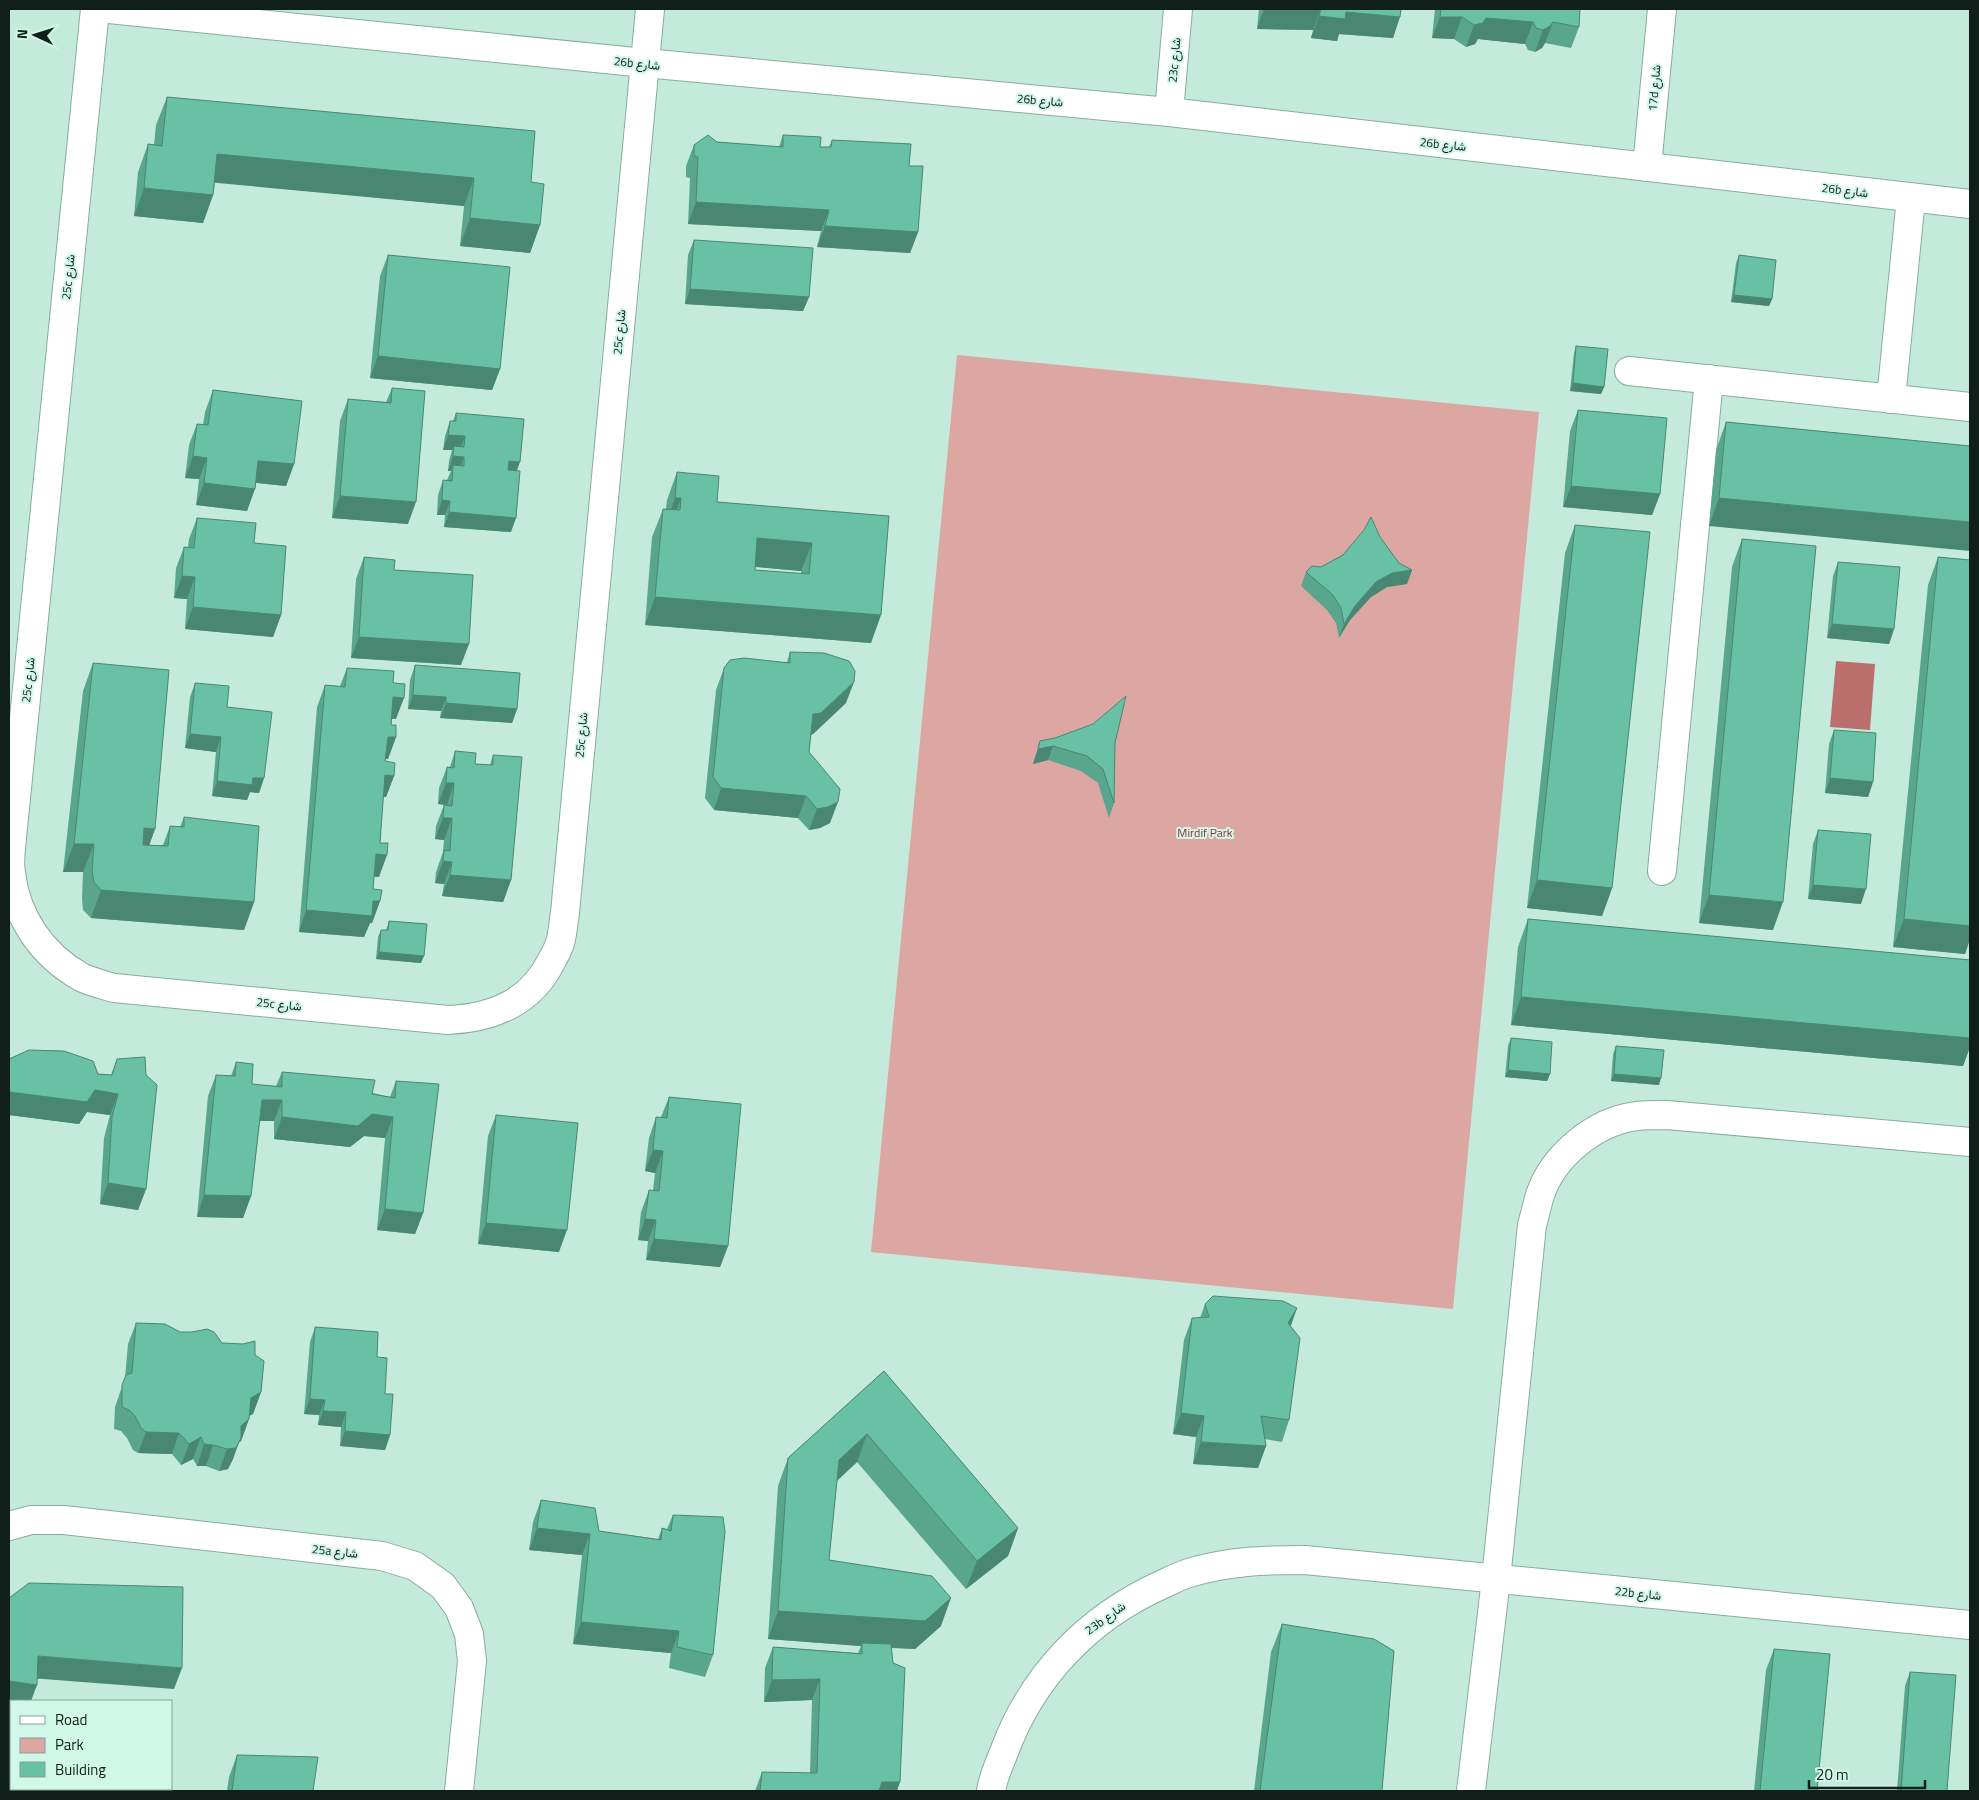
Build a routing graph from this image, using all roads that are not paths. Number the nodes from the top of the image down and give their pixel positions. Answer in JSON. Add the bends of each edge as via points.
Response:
{"nodes":[{"id":1,"x":95,"y":9,"type":"edge"},
{"id":2,"x":108,"y":9,"type":"edge"},
{"id":3,"x":650,"y":9,"type":"edge"},
{"id":4,"x":1178,"y":9,"type":"edge"},
{"id":5,"x":1662,"y":9,"type":"edge"},
{"id":6,"x":645,"y":64,"type":"junction"},
{"id":7,"x":1169,"y":112,"type":"junction"},
{"id":8,"x":1647,"y":167,"type":"junction"},
{"id":9,"x":1912,"y":198,"type":"junction"},
{"id":10,"x":1970,"y":204,"type":"edge"},
{"id":11,"x":1630,"y":371,"type":"dead end"},
{"id":12,"x":1708,"y":379,"type":"junction"},
{"id":13,"x":1891,"y":399,"type":"junction"},
{"id":14,"x":1970,"y":407,"type":"edge"},
{"id":15,"x":1662,"y":871,"type":"dead end"},
{"id":16,"x":1970,"y":1142,"type":"edge"},
{"id":17,"x":9,"y":1526,"type":"edge"},
{"id":18,"x":1305,"y":1560,"type":"joint"},
{"id":19,"x":1496,"y":1579,"type":"junction"},
{"id":20,"x":1970,"y":1626,"type":"edge"},
{"id":21,"x":459,"y":1791,"type":"edge"},
{"id":22,"x":991,"y":1791,"type":"edge"},
{"id":23,"x":1472,"y":1791,"type":"edge"}],
"edges":[{"from":1,"to":6,"type":"street","name":"25c شارع","via":[[10,872],[18,904],[32,934],[55,959],[82,978],[114,988],[448,1020],[496,1013],[524,997],[546,973],[560,944],[565,913]]},
{"from":2,"to":6,"type":"street","name":"26b شارع"},
{"from":3,"to":6,"type":"street","name":"25c شارع"},
{"from":4,"to":7,"type":"street","name":"23c شارع"},
{"from":5,"to":8,"type":"street","name":"17d شارع"},
{"from":6,"to":7,"type":"street","name":"26b شارع"},
{"from":7,"to":8,"type":"street","name":"26b شارع"},
{"from":8,"to":9,"type":"street","name":"26b شارع"},
{"from":9,"to":10,"type":"street","name":"26b شارع"},
{"from":9,"to":13,"type":"street"},
{"from":11,"to":12,"type":"street"},
{"from":12,"to":13,"type":"street"},
{"from":12,"to":15,"type":"street"},
{"from":13,"to":14,"type":"street"},
{"from":16,"to":19,"type":"street","via":[[1667,1115],[1636,1116],[1605,1125],[1578,1142],[1555,1166],[1540,1194],[1532,1225]]},
{"from":17,"to":21,"type":"street","name":"25a شارع","via":[[31,1520],[64,1520],[382,1556],[415,1566],[442,1586],[459,1608],[469,1634],[472,1661]]},
{"from":18,"to":19,"type":"street","name":"22b شارع"},
{"from":18,"to":22,"type":"street","name":"23b شارع","via":[[1245,1561],[1188,1573],[1134,1598],[1085,1632],[1045,1675],[1013,1726]]},
{"from":19,"to":20,"type":"street","name":"22b شارع"},
{"from":19,"to":23,"type":"street"}]}
